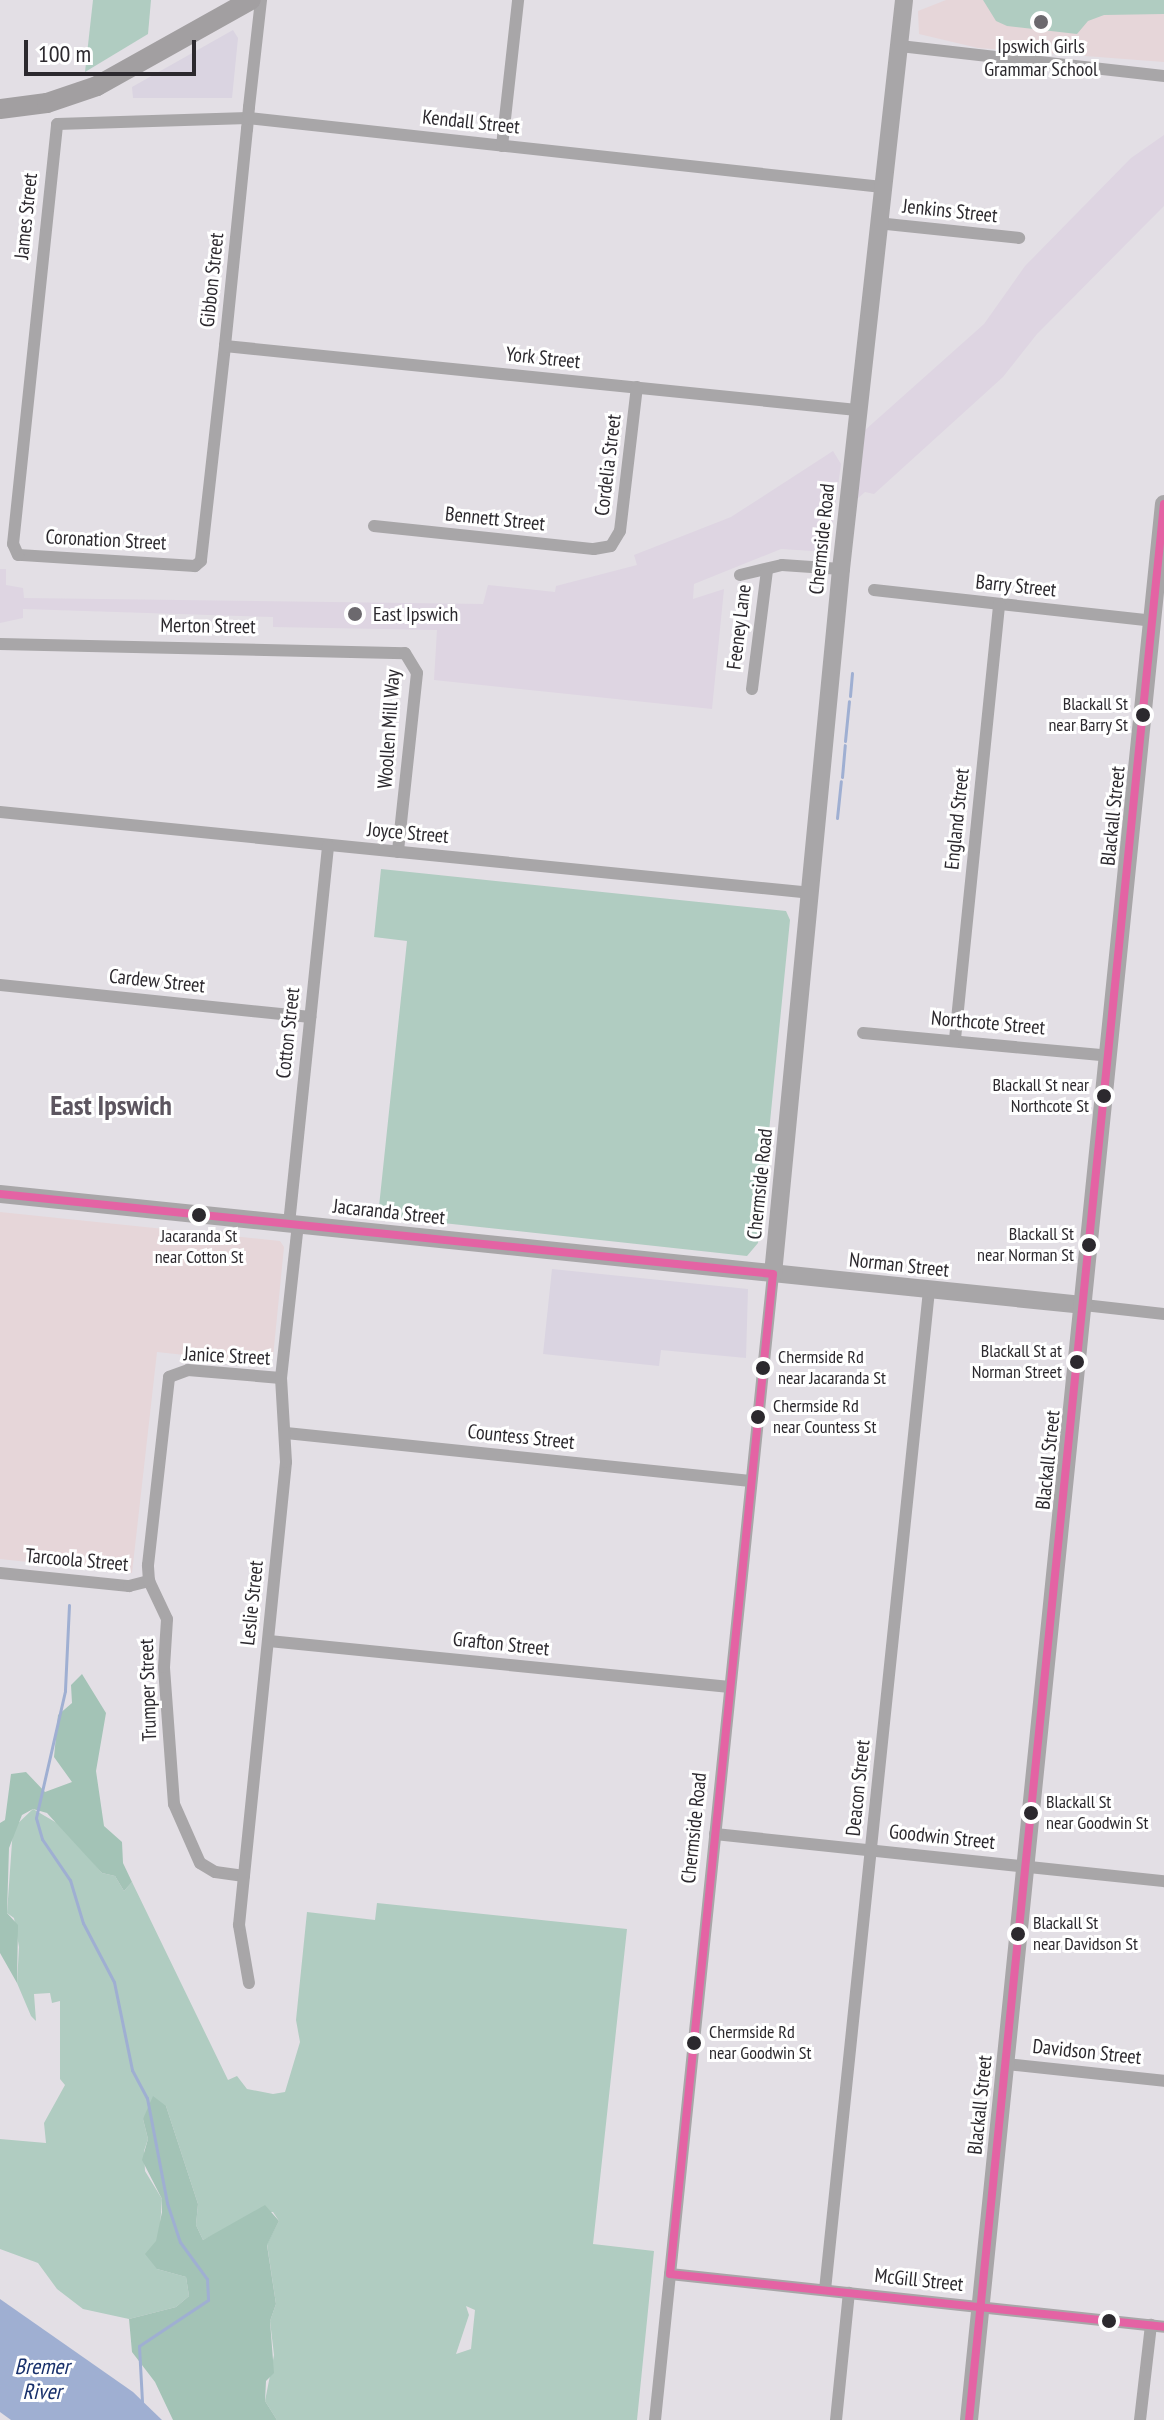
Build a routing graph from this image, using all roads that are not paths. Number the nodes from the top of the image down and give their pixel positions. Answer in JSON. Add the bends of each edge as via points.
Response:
{"nodes":[{"id":1,"x":251,"y":0,"type":"edge"},
{"id":2,"x":261,"y":0,"type":"edge"},
{"id":3,"x":518,"y":0,"type":"edge"},
{"id":4,"x":904,"y":0,"type":"edge"},
{"id":5,"x":900,"y":46,"type":"junction"},
{"id":6,"x":1164,"y":76,"type":"edge"},
{"id":7,"x":0,"y":109,"type":"edge"},
{"id":8,"x":248,"y":118,"type":"junction"},
{"id":9,"x":55,"y":124,"type":"joint"},
{"id":10,"x":502,"y":146,"type":"junction"},
{"id":11,"x":882,"y":187,"type":"junction"},
{"id":12,"x":877,"y":223,"type":"junction"},
{"id":13,"x":1019,"y":238,"type":"dead end"},
{"id":14,"x":225,"y":346,"type":"junction"},
{"id":15,"x":637,"y":387,"type":"junction"},
{"id":16,"x":857,"y":410,"type":"junction"},
{"id":17,"x":1164,"y":504,"type":"edge"},
{"id":18,"x":374,"y":526,"type":"dead end"},
{"id":19,"x":611,"y":546,"type":"joint"},
{"id":20,"x":13,"y":550,"type":"joint"},
{"id":21,"x":199,"y":564,"type":"joint"},
{"id":22,"x":841,"y":569,"type":"junction"},
{"id":23,"x":767,"y":570,"type":"junction"},
{"id":24,"x":740,"y":575,"type":"dead end"},
{"id":25,"x":874,"y":590,"type":"dead end"},
{"id":26,"x":999,"y":604,"type":"junction"},
{"id":27,"x":1154,"y":621,"type":"junction"},
{"id":28,"x":0,"y":644,"type":"edge"},
{"id":29,"x":412,"y":658,"type":"joint"},
{"id":30,"x":752,"y":689,"type":"dead end"},
{"id":31,"x":0,"y":812,"type":"edge"},
{"id":32,"x":328,"y":846,"type":"junction"},
{"id":33,"x":398,"y":852,"type":"junction"},
{"id":34,"x":812,"y":893,"type":"junction"},
{"id":35,"x":0,"y":985,"type":"edge"},
{"id":36,"x":310,"y":1017,"type":"junction"},
{"id":37,"x":863,"y":1033,"type":"dead end"},
{"id":38,"x":955,"y":1039,"type":"junction"},
{"id":39,"x":1109,"y":1056,"type":"junction"},
{"id":40,"x":0,"y":1194,"type":"edge"},
{"id":41,"x":294,"y":1224,"type":"junction"},
{"id":42,"x":773,"y":1274,"type":"junction"},
{"id":43,"x":929,"y":1290,"type":"junction"},
{"id":44,"x":1084,"y":1305,"type":"junction"},
{"id":45,"x":1164,"y":1314,"type":"edge"},
{"id":46,"x":281,"y":1378,"type":"junction"},
{"id":47,"x":286,"y":1433,"type":"junction"},
{"id":48,"x":751,"y":1481,"type":"junction"},
{"id":49,"x":0,"y":1573,"type":"edge"},
{"id":50,"x":149,"y":1581,"type":"junction"},
{"id":51,"x":269,"y":1641,"type":"junction"},
{"id":52,"x":730,"y":1687,"type":"junction"},
{"id":53,"x":715,"y":1834,"type":"junction"},
{"id":54,"x":872,"y":1850,"type":"junction"},
{"id":55,"x":1027,"y":1866,"type":"junction"},
{"id":56,"x":244,"y":1876,"type":"junction"},
{"id":57,"x":1164,"y":1881,"type":"edge"},
{"id":58,"x":249,"y":1983,"type":"dead end"},
{"id":59,"x":1006,"y":2064,"type":"junction"},
{"id":60,"x":1164,"y":2081,"type":"edge"},
{"id":61,"x":670,"y":2274,"type":"junction"},
{"id":62,"x":825,"y":2290,"type":"junction"},
{"id":63,"x":849,"y":2293,"type":"junction"},
{"id":64,"x":981,"y":2306,"type":"junction"},
{"id":65,"x":1158,"y":2326,"type":"edge"},
{"id":66,"x":655,"y":2420,"type":"edge"},
{"id":67,"x":836,"y":2420,"type":"edge"},
{"id":68,"x":969,"y":2420,"type":"edge"},
{"id":69,"x":1140,"y":2420,"type":"edge"}],
"edges":[{"from":1,"to":7,"type":"main road","via":[[97,86],[47,103]]},
{"from":2,"to":8,"type":"street","name":"Gibbon Street"},
{"from":3,"to":10,"type":"street"},
{"from":4,"to":5,"type":"street","name":"Chermside Road"},
{"from":5,"to":6,"type":"street"},
{"from":5,"to":11,"type":"street","name":"Chermside Road"},
{"from":8,"to":9,"type":"street","name":"Kendall Street"},
{"from":8,"to":10,"type":"street","name":"Kendall Street"},
{"from":8,"to":14,"type":"street","name":"Gibbon Street"},
{"from":9,"to":20,"type":"street","name":"James Street"},
{"from":10,"to":11,"type":"street","name":"Kendall Street"},
{"from":11,"to":12,"type":"street","name":"Chermside Road"},
{"from":12,"to":13,"type":"street","name":"Jenkins Street"},
{"from":12,"to":16,"type":"street","name":"Chermside Road"},
{"from":14,"to":15,"type":"street","name":"York Street"},
{"from":14,"to":21,"type":"street","name":"Gibbon Street"},
{"from":15,"to":16,"type":"street","name":"York Street"},
{"from":15,"to":19,"type":"street","name":"Cordelia Street","via":[[620,531]]},
{"from":16,"to":22,"type":"street","name":"Chermside Road"},
{"from":17,"to":27,"type":"street","name":"Blackall Street"},
{"from":18,"to":19,"type":"street","name":"Bennett Street","via":[[594,549]]},
{"from":20,"to":21,"type":"street","name":"Coronation Street","via":[[18,555]]},
{"from":22,"to":23,"type":"street","via":[[782,565]]},
{"from":22,"to":34,"type":"street","name":"Chermside Road"},
{"from":23,"to":24,"type":"street"},
{"from":23,"to":30,"type":"street","name":"Feeney Lane"},
{"from":25,"to":26,"type":"street","name":"Barry Street"},
{"from":26,"to":27,"type":"street","name":"Barry Street"},
{"from":26,"to":38,"type":"street","name":"England Street"},
{"from":27,"to":39,"type":"street","name":"Blackall Street"},
{"from":28,"to":29,"type":"street","name":"Merton Street","via":[[401,651]]},
{"from":29,"to":33,"type":"street","name":"Woollen Mill Way","via":[[417,673]]},
{"from":31,"to":32,"type":"street","name":"Joyce Street"},
{"from":32,"to":33,"type":"street","name":"Joyce Street"},
{"from":32,"to":36,"type":"street","name":"Cotton Street"},
{"from":33,"to":34,"type":"street","name":"Joyce Street"},
{"from":34,"to":42,"type":"street","name":"Chermside Road"},
{"from":35,"to":36,"type":"street","name":"Cardew Street"},
{"from":36,"to":41,"type":"street","name":"Cotton Street"},
{"from":37,"to":38,"type":"street","name":"Northcote Street"},
{"from":38,"to":39,"type":"street","name":"Northcote Street"},
{"from":39,"to":44,"type":"street","name":"Blackall Street"},
{"from":40,"to":41,"type":"street","name":"Jacaranda Street"},
{"from":41,"to":42,"type":"street","name":"Jacaranda Street"},
{"from":41,"to":46,"type":"street","name":"Leslie Street"},
{"from":42,"to":43,"type":"street","name":"Norman Street"},
{"from":42,"to":48,"type":"street","name":"Chermside Road"},
{"from":43,"to":44,"type":"street","name":"Norman Street"},
{"from":43,"to":54,"type":"street","name":"Deacon Street"},
{"from":44,"to":45,"type":"street","name":"Norman Street"},
{"from":44,"to":55,"type":"street","name":"Blackall Street"},
{"from":46,"to":47,"type":"street","name":"Leslie Street"},
{"from":46,"to":50,"type":"street","name":"Janice Street","via":[[188,1370],[172,1374],[166,1386]]},
{"from":47,"to":48,"type":"street","name":"Countess Street"},
{"from":47,"to":51,"type":"street","name":"Leslie Street"},
{"from":48,"to":52,"type":"street","name":"Chermside Road"},
{"from":49,"to":50,"type":"street","name":"Tarcoola Street","via":[[129,1586]]},
{"from":50,"to":56,"type":"street","name":"Trumper Street","via":[[167,1619],[164,1667],[174,1804],[204,1867]]},
{"from":51,"to":52,"type":"street","name":"Grafton Street"},
{"from":51,"to":56,"type":"street","name":"Leslie Street"},
{"from":52,"to":53,"type":"street","name":"Chermside Road"},
{"from":53,"to":54,"type":"street","name":"Goodwin Street"},
{"from":53,"to":61,"type":"street","name":"Chermside Road"},
{"from":54,"to":55,"type":"street","name":"Goodwin Street"},
{"from":54,"to":62,"type":"street","name":"Deacon Street"},
{"from":55,"to":57,"type":"street","name":"Goodwin Street"},
{"from":55,"to":59,"type":"street","name":"Blackall Street"},
{"from":56,"to":58,"type":"street","name":"Leslie Street","via":[[239,1925]]},
{"from":59,"to":60,"type":"street","name":"Davidson Street"},
{"from":59,"to":64,"type":"street","name":"Blackall Street"},
{"from":61,"to":62,"type":"street","name":"McGill Street"},
{"from":61,"to":66,"type":"street","name":"Chermside Road"},
{"from":62,"to":63,"type":"street","name":"McGill Street"},
{"from":63,"to":64,"type":"street","name":"McGill Street"},
{"from":63,"to":67,"type":"street"},
{"from":64,"to":65,"type":"street","name":"McGill Street"},
{"from":64,"to":68,"type":"street","name":"Blackall Street"},
{"from":65,"to":69,"type":"street"}]}
